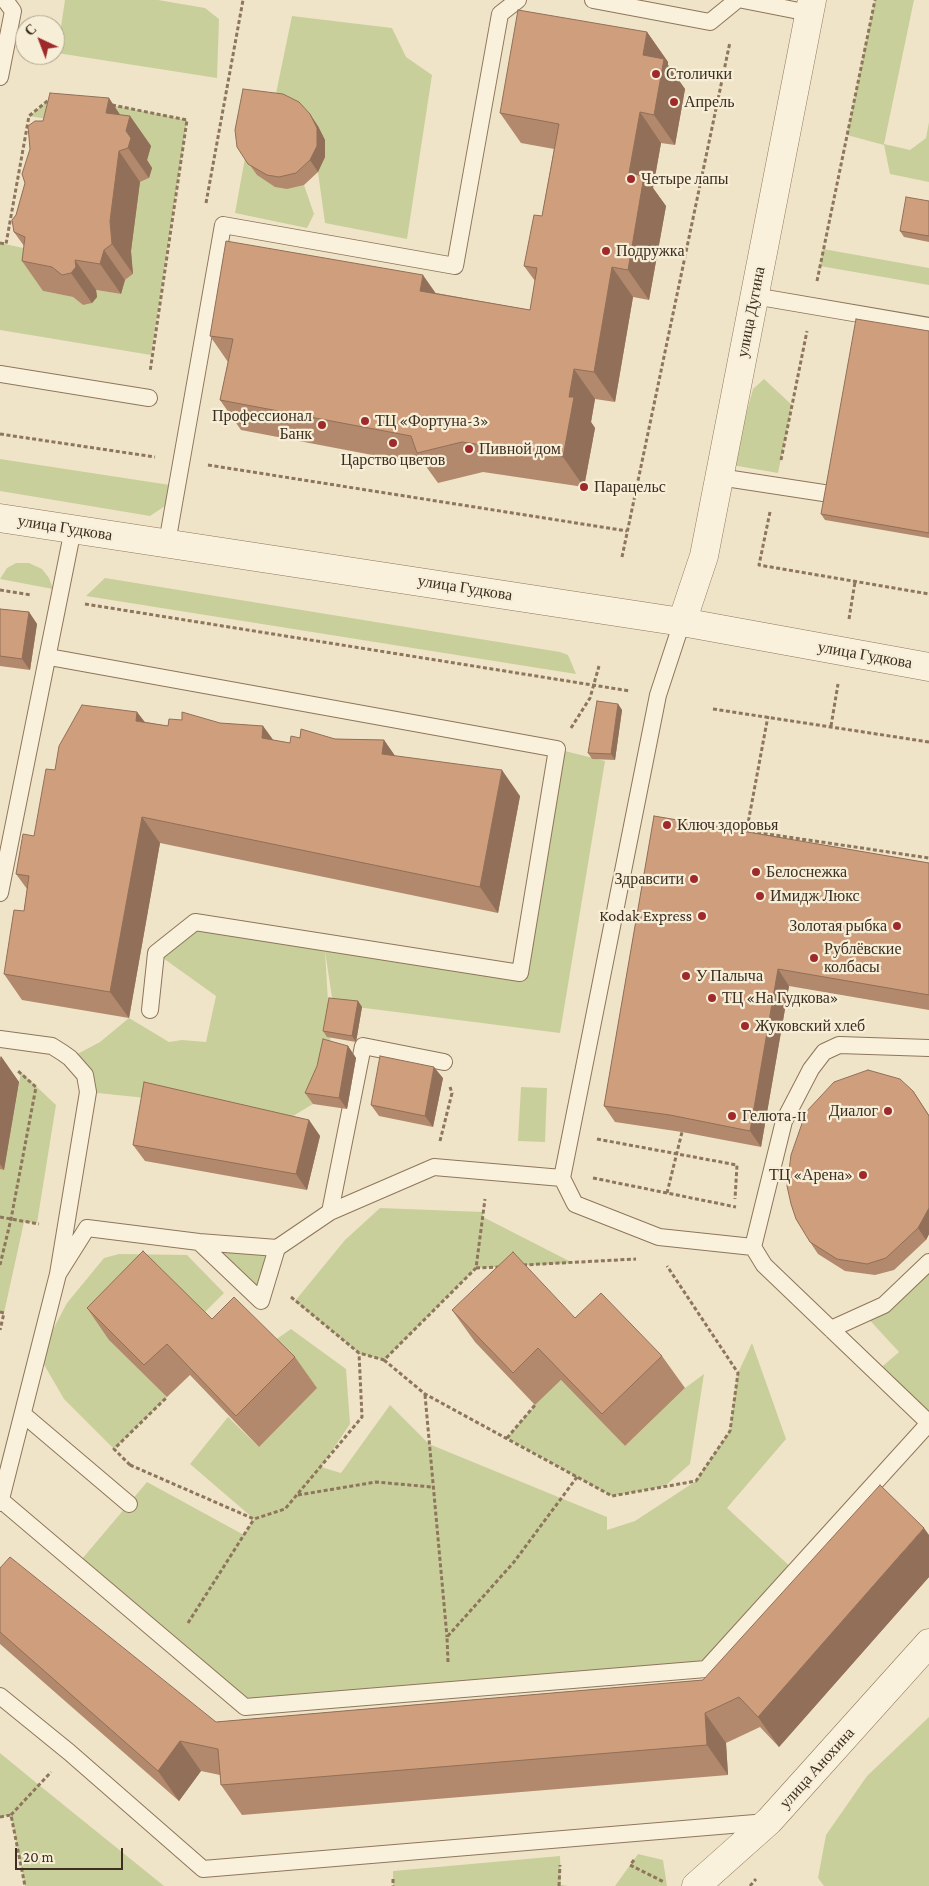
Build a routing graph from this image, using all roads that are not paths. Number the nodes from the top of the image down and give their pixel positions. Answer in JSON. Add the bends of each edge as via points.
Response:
{"nodes":[{"id":1,"x":4,"y":0,"type":"edge"},
{"id":2,"x":518,"y":0,"type":"edge"},
{"id":3,"x":592,"y":0,"type":"edge"},
{"id":4,"x":738,"y":0,"type":"edge"},
{"id":5,"x":743,"y":0,"type":"edge"},
{"id":6,"x":810,"y":7,"type":"edge"},
{"id":7,"x":0,"y":77,"type":"edge"},
{"id":8,"x":754,"y":296,"type":"junction"},
{"id":9,"x":929,"y":326,"type":"edge"},
{"id":10,"x":0,"y":374,"type":"edge"},
{"id":11,"x":148,"y":398,"type":"road end"},
{"id":12,"x":718,"y":477,"type":"junction"},
{"id":13,"x":830,"y":494,"type":"edge"},
{"id":14,"x":0,"y":518,"type":"edge"},
{"id":15,"x":73,"y":529,"type":"junction"},
{"id":16,"x":167,"y":543,"type":"junction"},
{"id":17,"x":682,"y":622,"type":"junction"},
{"id":18,"x":49,"y":657,"type":"junction"},
{"id":19,"x":929,"y":667,"type":"edge"},
{"id":20,"x":0,"y":893,"type":"edge"},
{"id":21,"x":150,"y":1010,"type":"dead end"},
{"id":22,"x":0,"y":1039,"type":"edge"},
{"id":23,"x":929,"y":1048,"type":"edge"},
{"id":24,"x":444,"y":1062,"type":"road end"},
{"id":25,"x":562,"y":1175,"type":"junction"},
{"id":26,"x":330,"y":1212,"type":"junction"},
{"id":27,"x":199,"y":1242,"type":"junction"},
{"id":28,"x":753,"y":1247,"type":"junction"},
{"id":29,"x":277,"y":1248,"type":"junction"},
{"id":30,"x":929,"y":1262,"type":"edge"},
{"id":31,"x":58,"y":1274,"type":"junction"},
{"id":32,"x":831,"y":1329,"type":"junction"},
{"id":33,"x":24,"y":1415,"type":"junction"},
{"id":34,"x":929,"y":1423,"type":"edge"},
{"id":35,"x":1,"y":1502,"type":"edge"},
{"id":36,"x":128,"y":1504,"type":"dead end"},
{"id":37,"x":929,"y":1643,"type":"edge"},
{"id":38,"x":0,"y":1696,"type":"edge"},
{"id":39,"x":769,"y":1822,"type":"junction"},
{"id":40,"x":709,"y":1882,"type":"edge"}],
"edges":[{"from":1,"to":7,"type":"lane","via":[[14,11]]},
{"from":2,"to":16,"type":"lane","via":[[500,14],[455,266],[223,225]]},
{"from":3,"to":4,"type":"lane","via":[[710,22]]},
{"from":5,"to":6,"type":"lane"},
{"from":6,"to":8,"type":"street","name":"улица Дугина"},
{"from":8,"to":9,"type":"lane"},
{"from":8,"to":12,"type":"street","name":"улица Дугина"},
{"from":10,"to":11,"type":"lane"},
{"from":12,"to":13,"type":"lane"},
{"from":12,"to":17,"type":"street","name":"улица Дугина","via":[[704,556]]},
{"from":14,"to":15,"type":"street","name":"улица Гудкова"},
{"from":15,"to":16,"type":"street","name":"улица Гудкова"},
{"from":15,"to":18,"type":"lane"},
{"from":16,"to":17,"type":"street","name":"улица Гудкова"},
{"from":17,"to":19,"type":"street","name":"улица Гудкова"},
{"from":17,"to":25,"type":"lane","via":[[658,695]]},
{"from":18,"to":20,"type":"lane"},
{"from":18,"to":21,"type":"lane","via":[[557,750],[520,973],[195,922],[156,954]]},
{"from":22,"to":31,"type":"lane","via":[[52,1046],[70,1058],[85,1075],[88,1092]]},
{"from":23,"to":28,"type":"lane","via":[[840,1045],[824,1052],[811,1069],[784,1121]]},
{"from":24,"to":26,"type":"lane","via":[[363,1046]]},
{"from":25,"to":26,"type":"lane","via":[[434,1167]]},
{"from":25,"to":28,"type":"lane","via":[[575,1204],[659,1238]]},
{"from":26,"to":29,"type":"lane"},
{"from":27,"to":29,"type":"lane"},
{"from":27,"to":29,"type":"lane","via":[[261,1301]]},
{"from":27,"to":31,"type":"lane","via":[[87,1228]]},
{"from":28,"to":32,"type":"lane","via":[[764,1265]]},
{"from":30,"to":32,"type":"lane","via":[[884,1305]]},
{"from":31,"to":33,"type":"lane"},
{"from":32,"to":34,"type":"lane"},
{"from":33,"to":35,"type":"lane"},
{"from":33,"to":36,"type":"lane"},
{"from":34,"to":35,"type":"lane","via":[[706,1669],[245,1707]]},
{"from":37,"to":39,"type":"street","name":"улица Анохина"},
{"from":38,"to":39,"type":"lane","via":[[203,1869]]},
{"from":39,"to":40,"type":"street","name":"улица Анохина"}]}
